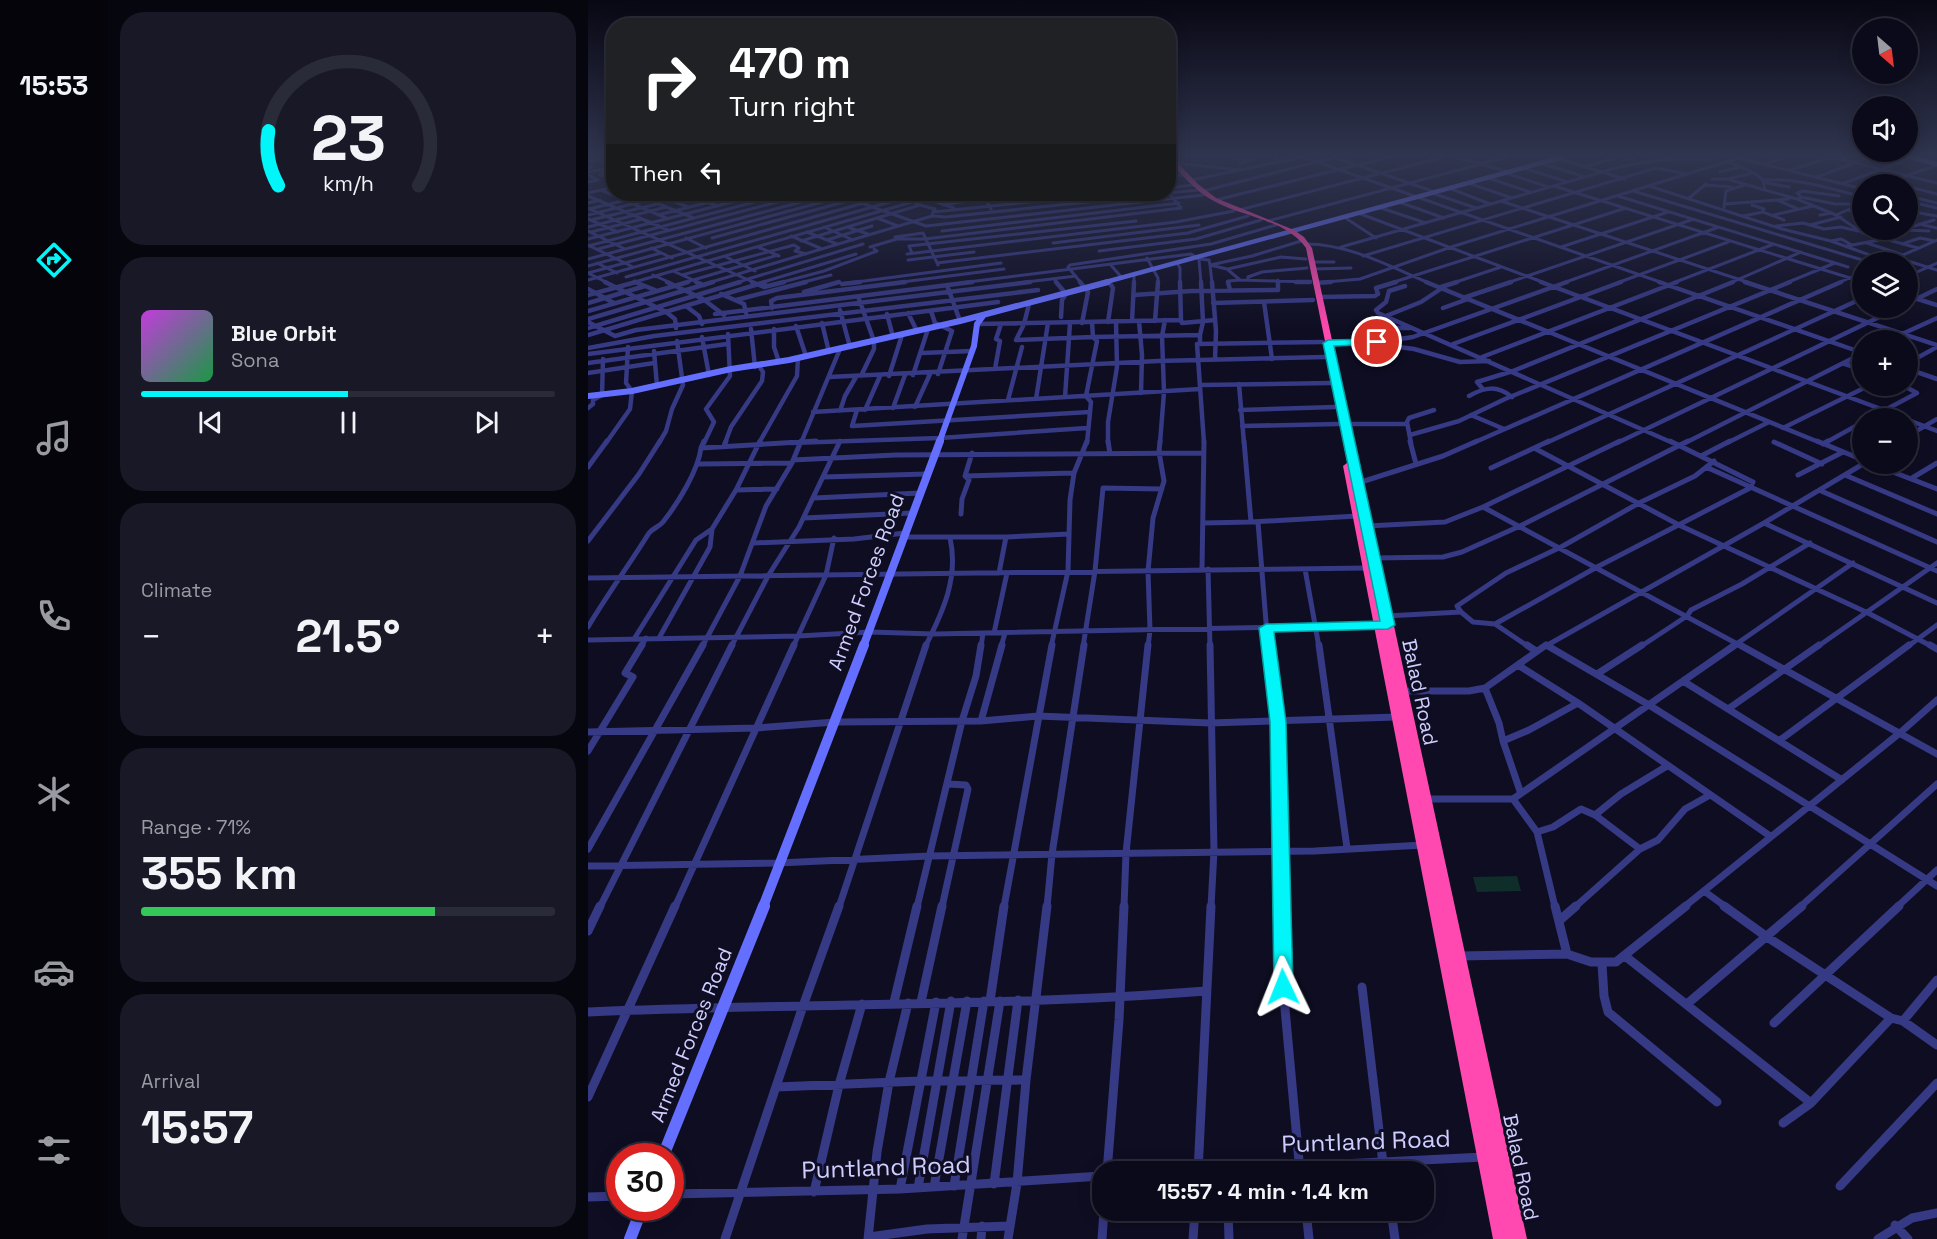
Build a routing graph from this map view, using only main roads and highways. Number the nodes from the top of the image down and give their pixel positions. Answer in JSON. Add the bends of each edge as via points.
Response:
{"nodes":[{"id":1,"x":1248,"y":215,"type":"edge"},
{"id":2,"x":1325,"y":342,"type":"junction"},
{"id":3,"x":1342,"y":424,"type":"junction"},
{"id":4,"x":1371,"y":563,"type":"junction"},
{"id":5,"x":1384,"y":622,"type":"junction"},
{"id":6,"x":1502,"y":1239,"type":"edge"},
{"id":7,"x":1518,"y":1239,"type":"edge"}],
"edges":[{"from":1,"to":2,"type":"highway","name":"Balad Road","via":[[1295,235],[1310,265]]},
{"from":2,"to":3,"type":"highway","name":"Balad Road"},
{"from":2,"to":3,"type":"highway","name":"Balad Road","via":[[1335,407]]},
{"from":3,"to":4,"type":"highway","name":"Balad Road","via":[[1357,516]]},
{"from":3,"to":4,"type":"highway","name":"Balad Road","via":[[1367,526]]},
{"from":4,"to":5,"type":"highway","name":"Balad Road"},
{"from":5,"to":6,"type":"highway","name":"Balad Road","via":[[1397,717]]},
{"from":5,"to":7,"type":"highway","name":"Balad Road"}]}
